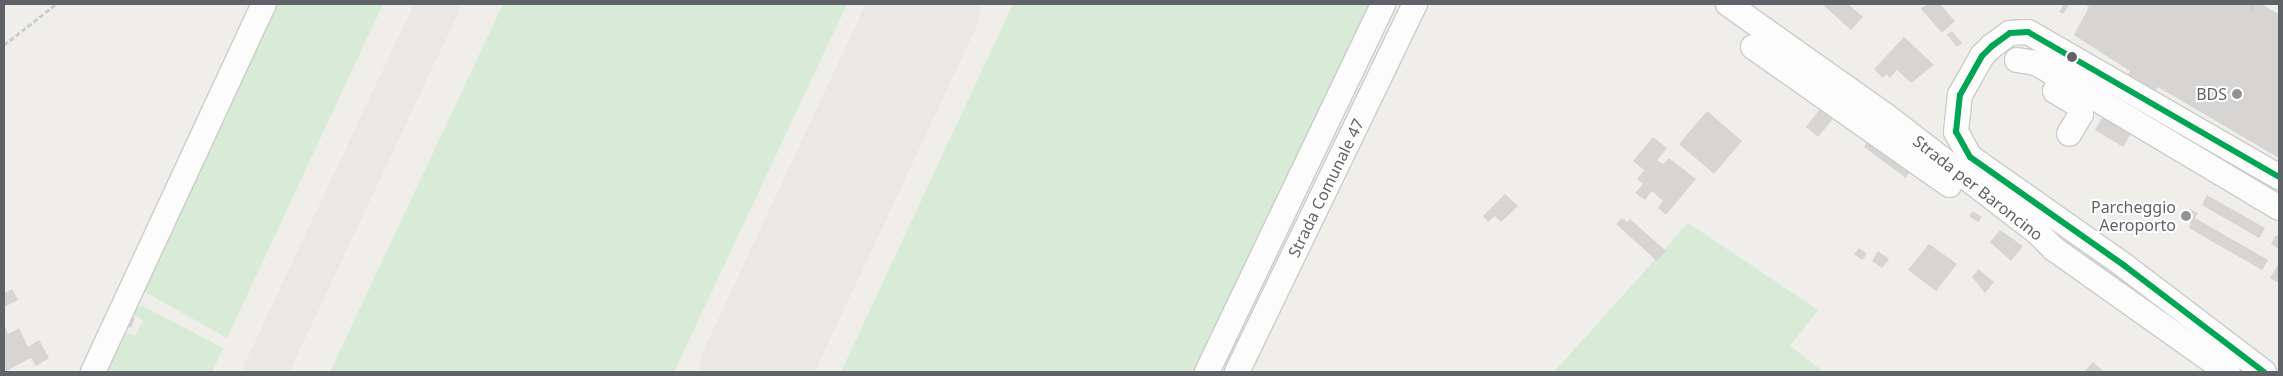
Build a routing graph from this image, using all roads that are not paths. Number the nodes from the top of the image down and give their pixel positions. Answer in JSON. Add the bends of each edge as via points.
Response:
{"nodes":[{"id":1,"x":264,"y":4,"type":"edge"},
{"id":2,"x":1383,"y":4,"type":"edge"},
{"id":3,"x":1415,"y":4,"type":"edge"},
{"id":4,"x":1728,"y":4,"type":"edge"},
{"id":5,"x":1748,"y":4,"type":"edge"},
{"id":6,"x":1759,"y":38,"type":"junction"},
{"id":7,"x":1992,"y":46,"type":"junction"},
{"id":8,"x":2017,"y":60,"type":"junction"},
{"id":9,"x":2069,"y":134,"type":"dead end"},
{"id":10,"x":2279,"y":177,"type":"edge"},
{"id":11,"x":2279,"y":208,"type":"edge"},
{"id":12,"x":93,"y":372,"type":"edge"},
{"id":13,"x":1207,"y":372,"type":"edge"},
{"id":14,"x":1237,"y":372,"type":"edge"},
{"id":15,"x":2228,"y":372,"type":"edge"},
{"id":16,"x":2264,"y":372,"type":"edge"}],
"edges":[{"from":1,"to":12,"type":"street"},
{"from":2,"to":13,"type":"street"},
{"from":3,"to":14,"type":"street","name":"Strada Comunale 47"},
{"from":4,"to":6,"type":"street"},
{"from":5,"to":6,"type":"street"},
{"from":6,"to":15,"type":"street","name":"Strada per Baroncino","via":[[2032,244],[2054,249]]},
{"from":7,"to":8,"type":"street"},
{"from":7,"to":10,"type":"street","via":[[2010,34],[2028,32]]},
{"from":7,"to":16,"type":"street","via":[[1982,56],[1960,95],[1956,132],[1970,157],[2169,299]]},
{"from":8,"to":9,"type":"street","via":[[2028,75],[2080,106],[2081,114]]},
{"from":8,"to":11,"type":"street","via":[[2036,63]]}]}
